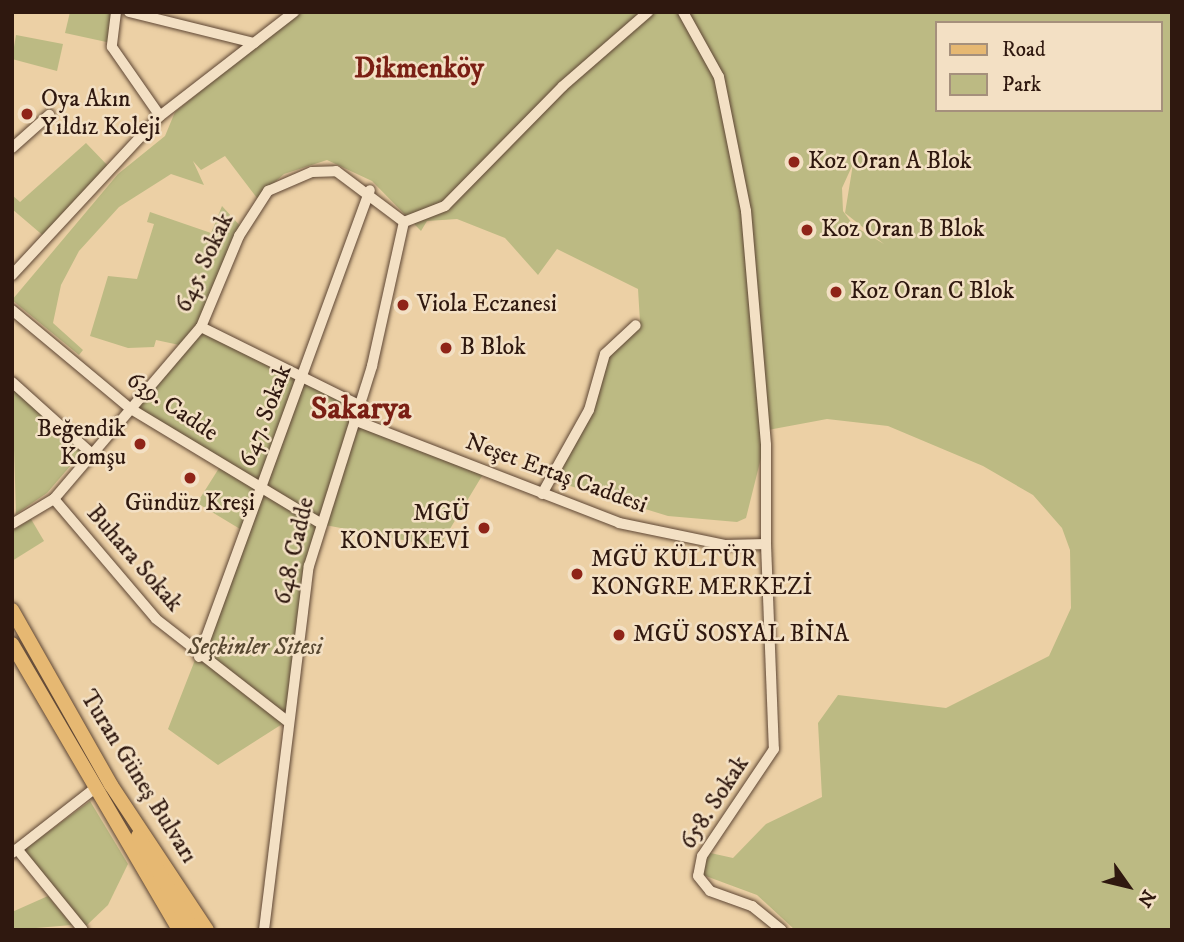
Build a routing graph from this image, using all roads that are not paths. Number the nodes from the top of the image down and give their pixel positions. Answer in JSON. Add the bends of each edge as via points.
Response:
{"nodes":[{"id":1,"x":116,"y":12,"type":"edge"},
{"id":2,"x":129,"y":12,"type":"edge"},
{"id":3,"x":648,"y":12,"type":"edge"},
{"id":4,"x":683,"y":12,"type":"edge"},
{"id":5,"x":293,"y":14,"type":"edge"},
{"id":6,"x":254,"y":43,"type":"junction"},
{"id":7,"x":49,"y":115,"type":"dead end"},
{"id":8,"x":160,"y":116,"type":"junction"},
{"id":9,"x":12,"y":148,"type":"edge"},
{"id":10,"x":370,"y":190,"type":"junction"},
{"id":11,"x":404,"y":222,"type":"junction"},
{"id":12,"x":12,"y":275,"type":"edge"},
{"id":13,"x":12,"y":310,"type":"edge"},
{"id":14,"x":636,"y":325,"type":"dead end"},
{"id":15,"x":201,"y":327,"type":"junction"},
{"id":16,"x":304,"y":379,"type":"junction"},
{"id":17,"x":12,"y":382,"type":"edge"},
{"id":18,"x":359,"y":405,"type":"junction"},
{"id":19,"x":131,"y":409,"type":"junction"},
{"id":20,"x":354,"y":420,"type":"junction"},
{"id":21,"x":92,"y":454,"type":"junction"},
{"id":22,"x":261,"y":488,"type":"junction"},
{"id":23,"x":542,"y":494,"type":"junction"},
{"id":24,"x":54,"y":499,"type":"junction"},
{"id":25,"x":320,"y":523,"type":"junction"},
{"id":26,"x":12,"y":524,"type":"edge"},
{"id":27,"x":766,"y":544,"type":"junction"},
{"id":28,"x":12,"y":610,"type":"edge"},
{"id":29,"x":12,"y":644,"type":"edge"},
{"id":30,"x":199,"y":657,"type":"junction"},
{"id":31,"x":286,"y":721,"type":"junction"},
{"id":32,"x":111,"y":785,"type":"junction"},
{"id":33,"x":94,"y":789,"type":"junction"},
{"id":34,"x":15,"y":851,"type":"edge"},
{"id":35,"x":83,"y":930,"type":"edge"},
{"id":36,"x":179,"y":930,"type":"edge"},
{"id":37,"x":193,"y":930,"type":"edge"},
{"id":38,"x":208,"y":930,"type":"edge"},
{"id":39,"x":265,"y":930,"type":"edge"},
{"id":40,"x":782,"y":930,"type":"edge"}],
"edges":[{"from":1,"to":8,"type":"street","via":[[112,47]]},
{"from":2,"to":6,"type":"street"},
{"from":3,"to":11,"type":"street","via":[[563,86],[445,206]]},
{"from":4,"to":27,"type":"street","via":[[719,77],[746,211],[766,445]]},
{"from":5,"to":6,"type":"street"},
{"from":6,"to":8,"type":"street"},
{"from":7,"to":9,"type":"street"},
{"from":8,"to":12,"type":"street"},
{"from":10,"to":11,"type":"street","name":"645. Sokak"},
{"from":10,"to":15,"type":"street","name":"645. Sokak","via":[[325,169],[268,191],[239,236]]},
{"from":10,"to":16,"type":"street","name":"647. Sokak"},
{"from":11,"to":18,"type":"street","name":"648. Cadde"},
{"from":13,"to":19,"type":"street","name":"639. Cadde"},
{"from":14,"to":23,"type":"street","via":[[606,354],[589,410]]},
{"from":15,"to":16,"type":"street"},
{"from":15,"to":19,"type":"street","name":"645. Sokak"},
{"from":16,"to":18,"type":"street"},
{"from":16,"to":22,"type":"street","name":"647. Sokak"},
{"from":17,"to":21,"type":"street"},
{"from":18,"to":20,"type":"street","name":"648. Cadde"},
{"from":19,"to":21,"type":"street","name":"645. Sokak"},
{"from":19,"to":22,"type":"street","name":"639. Cadde"},
{"from":20,"to":23,"type":"street","name":"Neşet Ertaş Caddesi"},
{"from":20,"to":25,"type":"street","name":"648. Cadde"},
{"from":21,"to":24,"type":"street","name":"645. Sokak"},
{"from":22,"to":25,"type":"street","name":"639. Cadde"},
{"from":22,"to":30,"type":"street","name":"647. Sokak"},
{"from":23,"to":27,"type":"street","name":"Neşet Ertaş Caddesi","via":[[654,533],[750,547]]},
{"from":24,"to":26,"type":"street","name":"645. Sokak"},
{"from":24,"to":30,"type":"street","name":"Buhara Sokak","via":[[136,599]]},
{"from":25,"to":31,"type":"street","name":"648. Cadde"},
{"from":27,"to":40,"type":"street","name":"658. Sokak","via":[[774,750],[698,867],[710,891],[737,898]]},
{"from":28,"to":32,"type":"main road","name":"Turan Güneş Bulvarı"},
{"from":29,"to":33,"type":"main road","name":"Turan Güneş Bulvarı"},
{"from":30,"to":31,"type":"street","name":"Buhara Sokak"},
{"from":31,"to":39,"type":"street","name":"648. Cadde"},
{"from":32,"to":37,"type":"main road"},
{"from":32,"to":38,"type":"main road","name":"Turan Güneş Bulvarı"},
{"from":33,"to":34,"type":"street"},
{"from":33,"to":36,"type":"main road","name":"Turan Güneş Bulvarı"},
{"from":34,"to":35,"type":"street"}]}
